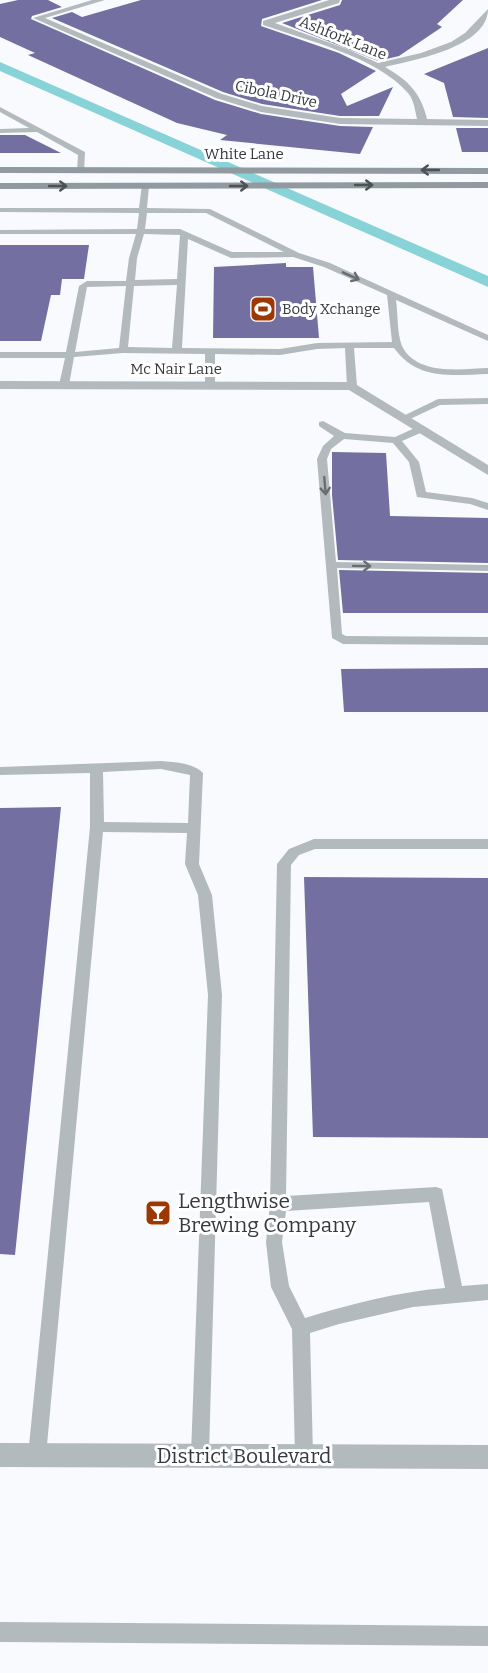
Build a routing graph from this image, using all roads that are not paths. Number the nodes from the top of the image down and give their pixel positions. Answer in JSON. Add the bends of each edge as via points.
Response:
{"nodes":[{"id":1,"x":101,"y":0,"type":"edge"},
{"id":2,"x":333,"y":0,"type":"edge"},
{"id":3,"x":488,"y":12,"type":"edge"},
{"id":4,"x":377,"y":66,"type":"junction"},
{"id":5,"x":0,"y":109,"type":"edge"},
{"id":6,"x":423,"y":123,"type":"junction"},
{"id":7,"x":488,"y":123,"type":"edge"},
{"id":8,"x":39,"y":130,"type":"junction"},
{"id":9,"x":0,"y":131,"type":"edge"},
{"id":10,"x":0,"y":170,"type":"edge"},
{"id":11,"x":81,"y":170,"type":"junction"},
{"id":12,"x":488,"y":171,"type":"edge"},
{"id":13,"x":177,"y":178,"type":"junction"},
{"id":14,"x":488,"y":185,"type":"edge"},
{"id":15,"x":0,"y":186,"type":"edge"},
{"id":16,"x":149,"y":186,"type":"junction"},
{"id":17,"x":0,"y":210,"type":"edge"},
{"id":18,"x":143,"y":211,"type":"junction"},
{"id":19,"x":141,"y":231,"type":"junction"},
{"id":20,"x":0,"y":232,"type":"edge"},
{"id":21,"x":184,"y":233,"type":"junction"},
{"id":22,"x":296,"y":255,"type":"junction"},
{"id":23,"x":130,"y":281,"type":"junction"},
{"id":24,"x":181,"y":282,"type":"junction"},
{"id":25,"x":390,"y":294,"type":"junction"},
{"id":26,"x":488,"y":338,"type":"edge"},
{"id":27,"x":349,"y":345,"type":"junction"},
{"id":28,"x":397,"y":345,"type":"junction"},
{"id":29,"x":123,"y":350,"type":"junction"},
{"id":30,"x":177,"y":350,"type":"junction"},
{"id":31,"x":210,"y":351,"type":"junction"},
{"id":32,"x":68,"y":355,"type":"junction"},
{"id":33,"x":0,"y":356,"type":"edge"},
{"id":34,"x":488,"y":371,"type":"edge"},
{"id":35,"x":0,"y":385,"type":"edge"},
{"id":36,"x":64,"y":385,"type":"junction"},
{"id":37,"x":210,"y":386,"type":"junction"},
{"id":38,"x":352,"y":386,"type":"junction"},
{"id":39,"x":488,"y":402,"type":"edge"},
{"id":40,"x":404,"y":418,"type":"junction"},
{"id":41,"x":323,"y":424,"type":"dead end"},
{"id":42,"x":421,"y":429,"type":"junction"},
{"id":43,"x":341,"y":436,"type":"junction"},
{"id":44,"x":396,"y":440,"type":"junction"},
{"id":45,"x":488,"y":471,"type":"edge"},
{"id":46,"x":488,"y":507,"type":"edge"},
{"id":47,"x":331,"y":565,"type":"junction"},
{"id":48,"x":488,"y":568,"type":"edge"},
{"id":49,"x":488,"y":641,"type":"edge"},
{"id":50,"x":96,"y":768,"type":"junction"},
{"id":51,"x":0,"y":771,"type":"edge"},
{"id":52,"x":97,"y":827,"type":"junction"},
{"id":53,"x":194,"y":828,"type":"junction"},
{"id":54,"x":488,"y":844,"type":"edge"},
{"id":55,"x":278,"y":1204,"type":"junction"},
{"id":56,"x":488,"y":1292,"type":"edge"},
{"id":57,"x":455,"y":1295,"type":"junction"},
{"id":58,"x":301,"y":1328,"type":"junction"},
{"id":59,"x":200,"y":1454,"type":"junction"},
{"id":60,"x":0,"y":1455,"type":"edge"},
{"id":61,"x":37,"y":1456,"type":"junction"},
{"id":62,"x":304,"y":1456,"type":"junction"},
{"id":63,"x":488,"y":1457,"type":"edge"},
{"id":64,"x":0,"y":1632,"type":"edge"},
{"id":65,"x":488,"y":1636,"type":"edge"}],
"edges":[{"from":1,"to":6,"type":"street","name":"Cibola Drive","via":[[37,18],[250,106],[340,121]]},
{"from":2,"to":4,"type":"street","name":"Ashfork Lane","via":[[336,1],[266,23]]},
{"from":3,"to":4,"type":"street","via":[[476,29],[453,44]]},
{"from":4,"to":6,"type":"street","name":"Ashfork Lane","via":[[404,83],[413,94]]},
{"from":5,"to":8,"type":"lane"},
{"from":6,"to":7,"type":"street","name":"Cibola Drive"},
{"from":8,"to":9,"type":"lane"},
{"from":8,"to":11,"type":"lane","via":[[82,154]]},
{"from":10,"to":11,"type":"main road","name":"White Lane"},
{"from":11,"to":13,"type":"main road","name":"White Lane"},
{"from":12,"to":13,"type":"main road","name":"White Lane","one_way":true,"via":[[302,169]]},
{"from":13,"to":14,"type":"main road","name":"White Lane","one_way":true,"via":[[305,186]]},
{"from":13,"to":16,"type":"main road","name":"White Lane"},
{"from":15,"to":16,"type":"main road","name":"White Lane","one_way":true},
{"from":16,"to":18,"type":"lane"},
{"from":17,"to":18,"type":"lane"},
{"from":18,"to":19,"type":"lane"},
{"from":18,"to":22,"type":"lane","via":[[207,211]]},
{"from":19,"to":20,"type":"lane"},
{"from":19,"to":21,"type":"lane"},
{"from":19,"to":23,"type":"lane"},
{"from":21,"to":22,"type":"lane","via":[[231,255]]},
{"from":21,"to":24,"type":"lane"},
{"from":22,"to":25,"type":"lane","one_way":true},
{"from":23,"to":24,"type":"lane"},
{"from":23,"to":29,"type":"lane"},
{"from":23,"to":32,"type":"lane","via":[[83,286]]},
{"from":24,"to":30,"type":"lane"},
{"from":25,"to":26,"type":"lane"},
{"from":25,"to":28,"type":"lane"},
{"from":27,"to":28,"type":"lane"},
{"from":27,"to":31,"type":"lane","via":[[280,352]]},
{"from":27,"to":38,"type":"lane"},
{"from":28,"to":34,"type":"lane","via":[[402,355],[426,370]]},
{"from":29,"to":30,"type":"lane"},
{"from":29,"to":32,"type":"lane"},
{"from":30,"to":31,"type":"lane"},
{"from":31,"to":37,"type":"lane"},
{"from":32,"to":33,"type":"lane"},
{"from":32,"to":36,"type":"lane"},
{"from":35,"to":36,"type":"street","name":"Mc Nair Lane"},
{"from":36,"to":37,"type":"street","name":"Mc Nair Lane"},
{"from":37,"to":38,"type":"street","name":"Mc Nair Lane"},
{"from":38,"to":40,"type":"street"},
{"from":39,"to":40,"type":"lane","via":[[438,402]]},
{"from":40,"to":42,"type":"street"},
{"from":41,"to":43,"type":"lane"},
{"from":42,"to":44,"type":"lane"},
{"from":42,"to":45,"type":"street"},
{"from":43,"to":44,"type":"lane"},
{"from":43,"to":47,"type":"lane","one_way":true,"via":[[327,448],[322,459]]},
{"from":44,"to":46,"type":"lane","via":[[414,462],[421,495],[472,501]]},
{"from":47,"to":48,"type":"lane","one_way":true},
{"from":47,"to":49,"type":"lane","via":[[336,635],[348,641]]},
{"from":50,"to":51,"type":"lane"},
{"from":50,"to":52,"type":"lane"},
{"from":50,"to":53,"type":"lane","via":[[182,766],[197,773]]},
{"from":52,"to":53,"type":"lane"},
{"from":52,"to":61,"type":"lane"},
{"from":53,"to":59,"type":"lane","via":[[192,864],[205,895],[215,995]]},
{"from":54,"to":55,"type":"lane","via":[[314,844],[294,852],[284,864]]},
{"from":55,"to":57,"type":"lane","via":[[436,1194]]},
{"from":55,"to":58,"type":"lane","via":[[274,1242],[280,1287]]},
{"from":56,"to":57,"type":"lane"},
{"from":57,"to":58,"type":"lane","via":[[413,1299]]},
{"from":58,"to":62,"type":"lane"},
{"from":59,"to":61,"type":"street","name":"District Boulevard"},
{"from":59,"to":62,"type":"street","name":"District Boulevard"},
{"from":60,"to":61,"type":"street","name":"District Boulevard"},
{"from":62,"to":63,"type":"street","name":"District Boulevard"},
{"from":64,"to":65,"type":"lane"}]}
